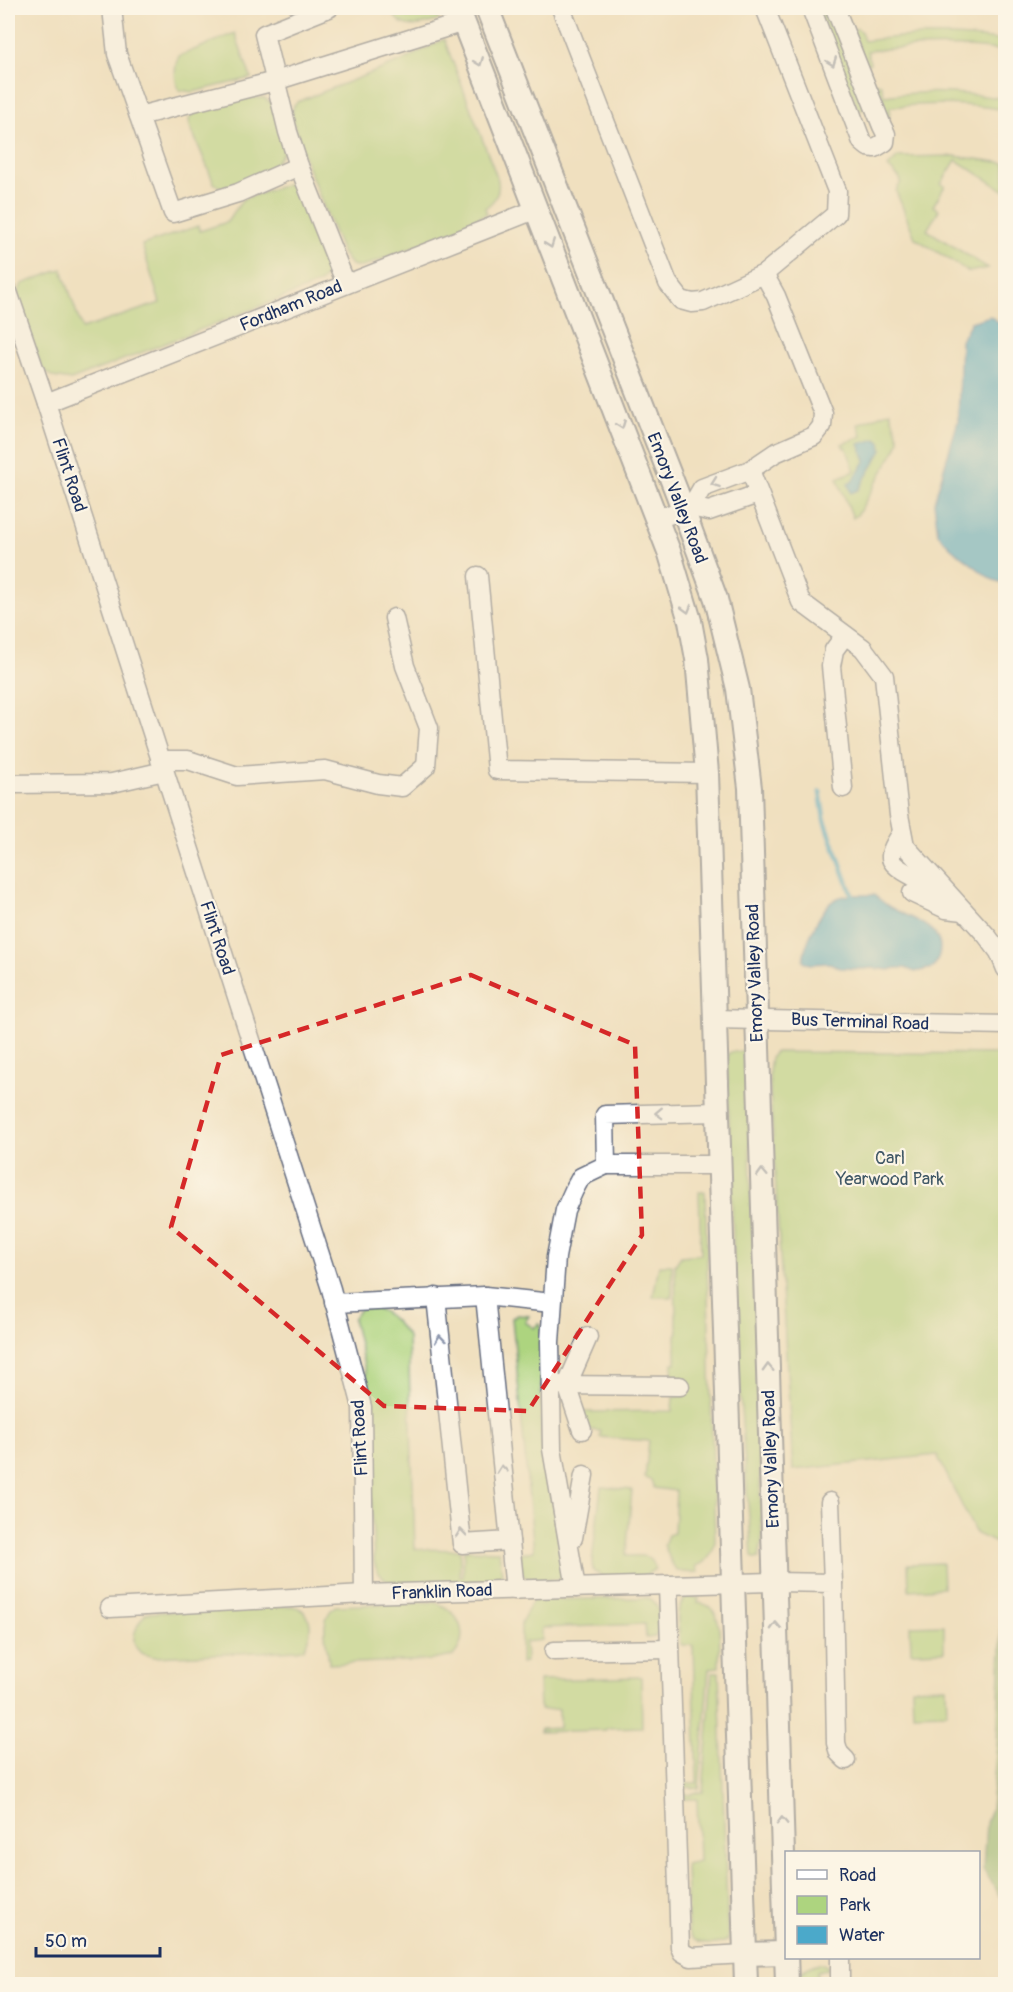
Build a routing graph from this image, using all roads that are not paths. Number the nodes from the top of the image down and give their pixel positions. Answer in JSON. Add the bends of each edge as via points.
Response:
{"nodes":[{"id":1,"x":111,"y":8,"type":"edge"},
{"id":2,"x":329,"y":8,"type":"edge"},
{"id":3,"x":488,"y":8,"type":"edge"},
{"id":4,"x":501,"y":8,"type":"edge"},
{"id":5,"x":561,"y":8,"type":"edge"},
{"id":6,"x":765,"y":8,"type":"edge"},
{"id":7,"x":811,"y":8,"type":"edge"},
{"id":8,"x":835,"y":8,"type":"edge"},
{"id":9,"x":461,"y":15,"type":"edge"},
{"id":10,"x":508,"y":63,"type":"junction"},
{"id":11,"x":275,"y":81,"type":"junction"},
{"id":12,"x":139,"y":116,"type":"junction"},
{"id":13,"x":299,"y":166,"type":"junction"},
{"id":14,"x":537,"y":209,"type":"junction"},
{"id":15,"x":764,"y":274,"type":"junction"},
{"id":16,"x":346,"y":284,"type":"junction"},
{"id":17,"x":8,"y":292,"type":"edge"},
{"id":18,"x":12,"y":317,"type":"edge"},
{"id":19,"x":46,"y":403,"type":"junction"},
{"id":20,"x":750,"y":470,"type":"junction"},
{"id":21,"x":758,"y":494,"type":"junction"},
{"id":22,"x":687,"y":508,"type":"junction"},
{"id":23,"x":657,"y":519,"type":"junction"},
{"id":24,"x":478,"y":576,"type":"dead end"},
{"id":25,"x":394,"y":618,"type":"dead end"},
{"id":26,"x":845,"y":635,"type":"junction"},
{"id":27,"x":162,"y":765,"type":"junction"},
{"id":28,"x":706,"y":773,"type":"junction"},
{"id":29,"x":8,"y":784,"type":"edge"},
{"id":30,"x":843,"y":788,"type":"dead end"},
{"id":31,"x":912,"y":892,"type":"dead end"},
{"id":32,"x":964,"y":911,"type":"junction"},
{"id":33,"x":1005,"y":969,"type":"edge"},
{"id":34,"x":714,"y":1019,"type":"junction"},
{"id":35,"x":756,"y":1019,"type":"junction"},
{"id":36,"x":1005,"y":1026,"type":"edge"},
{"id":37,"x":717,"y":1112,"type":"junction"},
{"id":38,"x":606,"y":1165,"type":"junction"},
{"id":39,"x":719,"y":1165,"type":"junction"},
{"id":40,"x":485,"y":1296,"type":"junction"},
{"id":41,"x":436,"y":1297,"type":"junction"},
{"id":42,"x":334,"y":1303,"type":"junction"},
{"id":43,"x":552,"y":1304,"type":"junction"},
{"id":44,"x":588,"y":1338,"type":"dead end"},
{"id":45,"x":559,"y":1385,"type":"junction"},
{"id":46,"x":680,"y":1386,"type":"dead end"},
{"id":47,"x":582,"y":1430,"type":"dead end"},
{"id":48,"x":584,"y":1474,"type":"dead end"},
{"id":49,"x":830,"y":1502,"type":"dead end"},
{"id":50,"x":510,"y":1541,"type":"junction"},
{"id":51,"x":570,"y":1550,"type":"junction"},
{"id":52,"x":774,"y":1582,"type":"junction"},
{"id":53,"x":733,"y":1583,"type":"junction"},
{"id":54,"x":833,"y":1583,"type":"junction"},
{"id":55,"x":668,"y":1586,"type":"junction"},
{"id":56,"x":576,"y":1588,"type":"junction"},
{"id":57,"x":514,"y":1590,"type":"junction"},
{"id":58,"x":364,"y":1594,"type":"junction"},
{"id":59,"x":110,"y":1608,"type":"dead end"},
{"id":60,"x":670,"y":1649,"type":"junction"},
{"id":61,"x":554,"y":1651,"type":"dead end"},
{"id":62,"x":846,"y":1760,"type":"dead end"},
{"id":63,"x":785,"y":1922,"type":"edge"},
{"id":64,"x":785,"y":1953,"type":"edge"},
{"id":65,"x":745,"y":1954,"type":"junction"},
{"id":66,"x":786,"y":1959,"type":"edge"},
{"id":67,"x":840,"y":1959,"type":"edge"},
{"id":68,"x":746,"y":1984,"type":"edge"},
{"id":69,"x":787,"y":1984,"type":"edge"},
{"id":70,"x":840,"y":1984,"type":"edge"}],
"edges":[{"from":1,"to":12,"type":"street","via":[[117,54]]},
{"from":2,"to":11,"type":"street","via":[[264,34]]},
{"from":3,"to":10,"type":"main road","name":"Emory Valley Road"},
{"from":4,"to":10,"type":"main road"},
{"from":5,"to":15,"type":"street","via":[[674,293],[681,300],[703,302]]},
{"from":6,"to":15,"type":"street","via":[[837,191],[836,214]]},
{"from":7,"to":8,"type":"street","one_way":true,"via":[[862,142],[876,148],[885,142],[886,132]]},
{"from":9,"to":11,"type":"street"},
{"from":9,"to":14,"type":"main road","name":"Emory Valley Road","one_way":true},
{"from":10,"to":22,"type":"main road","name":"Emory Valley Road"},
{"from":11,"to":12,"type":"street"},
{"from":11,"to":13,"type":"street"},
{"from":12,"to":13,"type":"street","via":[[173,213],[238,193]]},
{"from":13,"to":16,"type":"street"},
{"from":14,"to":16,"type":"street","name":"Fordham Road"},
{"from":14,"to":23,"type":"main road","name":"Emory Valley Road","one_way":true},
{"from":15,"to":20,"type":"street","via":[[824,420],[814,436],[775,453]]},
{"from":16,"to":19,"type":"street","name":"Fordham Road"},
{"from":17,"to":18,"type":"street","name":"Flint Road"},
{"from":18,"to":19,"type":"street","name":"Flint Road"},
{"from":19,"to":27,"type":"street","name":"Flint Road"},
{"from":20,"to":21,"type":"street"},
{"from":20,"to":22,"type":"street","one_way":true,"via":[[702,488]]},
{"from":21,"to":22,"type":"street","via":[[709,511]]},
{"from":21,"to":26,"type":"street","via":[[801,602]]},
{"from":22,"to":23,"type":"street"},
{"from":22,"to":35,"type":"main road","name":"Emory Valley Road","via":[[716,598],[742,712],[750,788]]},
{"from":23,"to":28,"type":"main road","name":"Emory Valley Road","one_way":true,"via":[[690,621]]},
{"from":24,"to":28,"type":"street","via":[[497,770]]},
{"from":25,"to":27,"type":"street","via":[[405,666],[429,728],[426,766],[402,787],[325,770],[237,776],[188,760]]},
{"from":26,"to":30,"type":"street","via":[[834,650],[831,666]]},
{"from":26,"to":32,"type":"street","via":[[863,648],[884,676],[898,816],[906,846]]},
{"from":27,"to":29,"type":"street","via":[[112,783]]},
{"from":27,"to":42,"type":"street","name":"Flint Road"},
{"from":28,"to":34,"type":"main road","name":"Emory Valley Road"},
{"from":31,"to":32,"type":"street","via":[[946,909]]},
{"from":32,"to":33,"type":"street","via":[[993,944]]},
{"from":34,"to":35,"type":"street","name":"Bus Terminal Road"},
{"from":34,"to":37,"type":"main road","name":"Emory Valley Road"},
{"from":35,"to":36,"type":"street","name":"Bus Terminal Road"},
{"from":52,"to":35,"type":"main road","name":"Emory Valley Road","one_way":true},
{"from":37,"to":38,"type":"street","one_way":true,"via":[[605,1115]]},
{"from":37,"to":39,"type":"main road","name":"Emory Valley Road"},
{"from":38,"to":39,"type":"street"},
{"from":38,"to":43,"type":"street","via":[[582,1177],[565,1210],[555,1257]]},
{"from":39,"to":53,"type":"main road","name":"Emory Valley Road"},
{"from":40,"to":41,"type":"street"},
{"from":40,"to":43,"type":"street"},
{"from":50,"to":40,"type":"street","one_way":true},
{"from":41,"to":42,"type":"street"},
{"from":50,"to":41,"type":"street","one_way":true,"via":[[462,1544]]},
{"from":42,"to":58,"type":"street","name":"Flint Road","via":[[362,1407]]},
{"from":43,"to":45,"type":"street","via":[[550,1342]]},
{"from":44,"to":45,"type":"street"},
{"from":45,"to":46,"type":"street"},
{"from":45,"to":47,"type":"street"},
{"from":45,"to":51,"type":"street","via":[[552,1449]]},
{"from":48,"to":51,"type":"street"},
{"from":49,"to":54,"type":"street"},
{"from":50,"to":57,"type":"street"},
{"from":51,"to":56,"type":"street"},
{"from":52,"to":53,"type":"street","name":"Franklin Road"},
{"from":52,"to":54,"type":"street","name":"Franklin Road"},
{"from":63,"to":52,"type":"main road","name":"Emory Valley Road","one_way":true},
{"from":53,"to":55,"type":"street","name":"Franklin Road"},
{"from":53,"to":65,"type":"main road","name":"Emory Valley Road"},
{"from":54,"to":62,"type":"street","via":[[837,1743]]},
{"from":55,"to":56,"type":"street","name":"Franklin Road"},
{"from":55,"to":60,"type":"street"},
{"from":56,"to":57,"type":"street","name":"Franklin Road"},
{"from":57,"to":58,"type":"street","name":"Franklin Road"},
{"from":58,"to":59,"type":"street","name":"Franklin Road"},
{"from":60,"to":61,"type":"street"},
{"from":60,"to":65,"type":"street","via":[[680,1947],[691,1957]]},
{"from":64,"to":65,"type":"main road"},
{"from":65,"to":68,"type":"main road","name":"Emory Valley Road"},
{"from":66,"to":69,"type":"main road","name":"Emory Valley Road"},
{"from":67,"to":70,"type":"street"}]}
